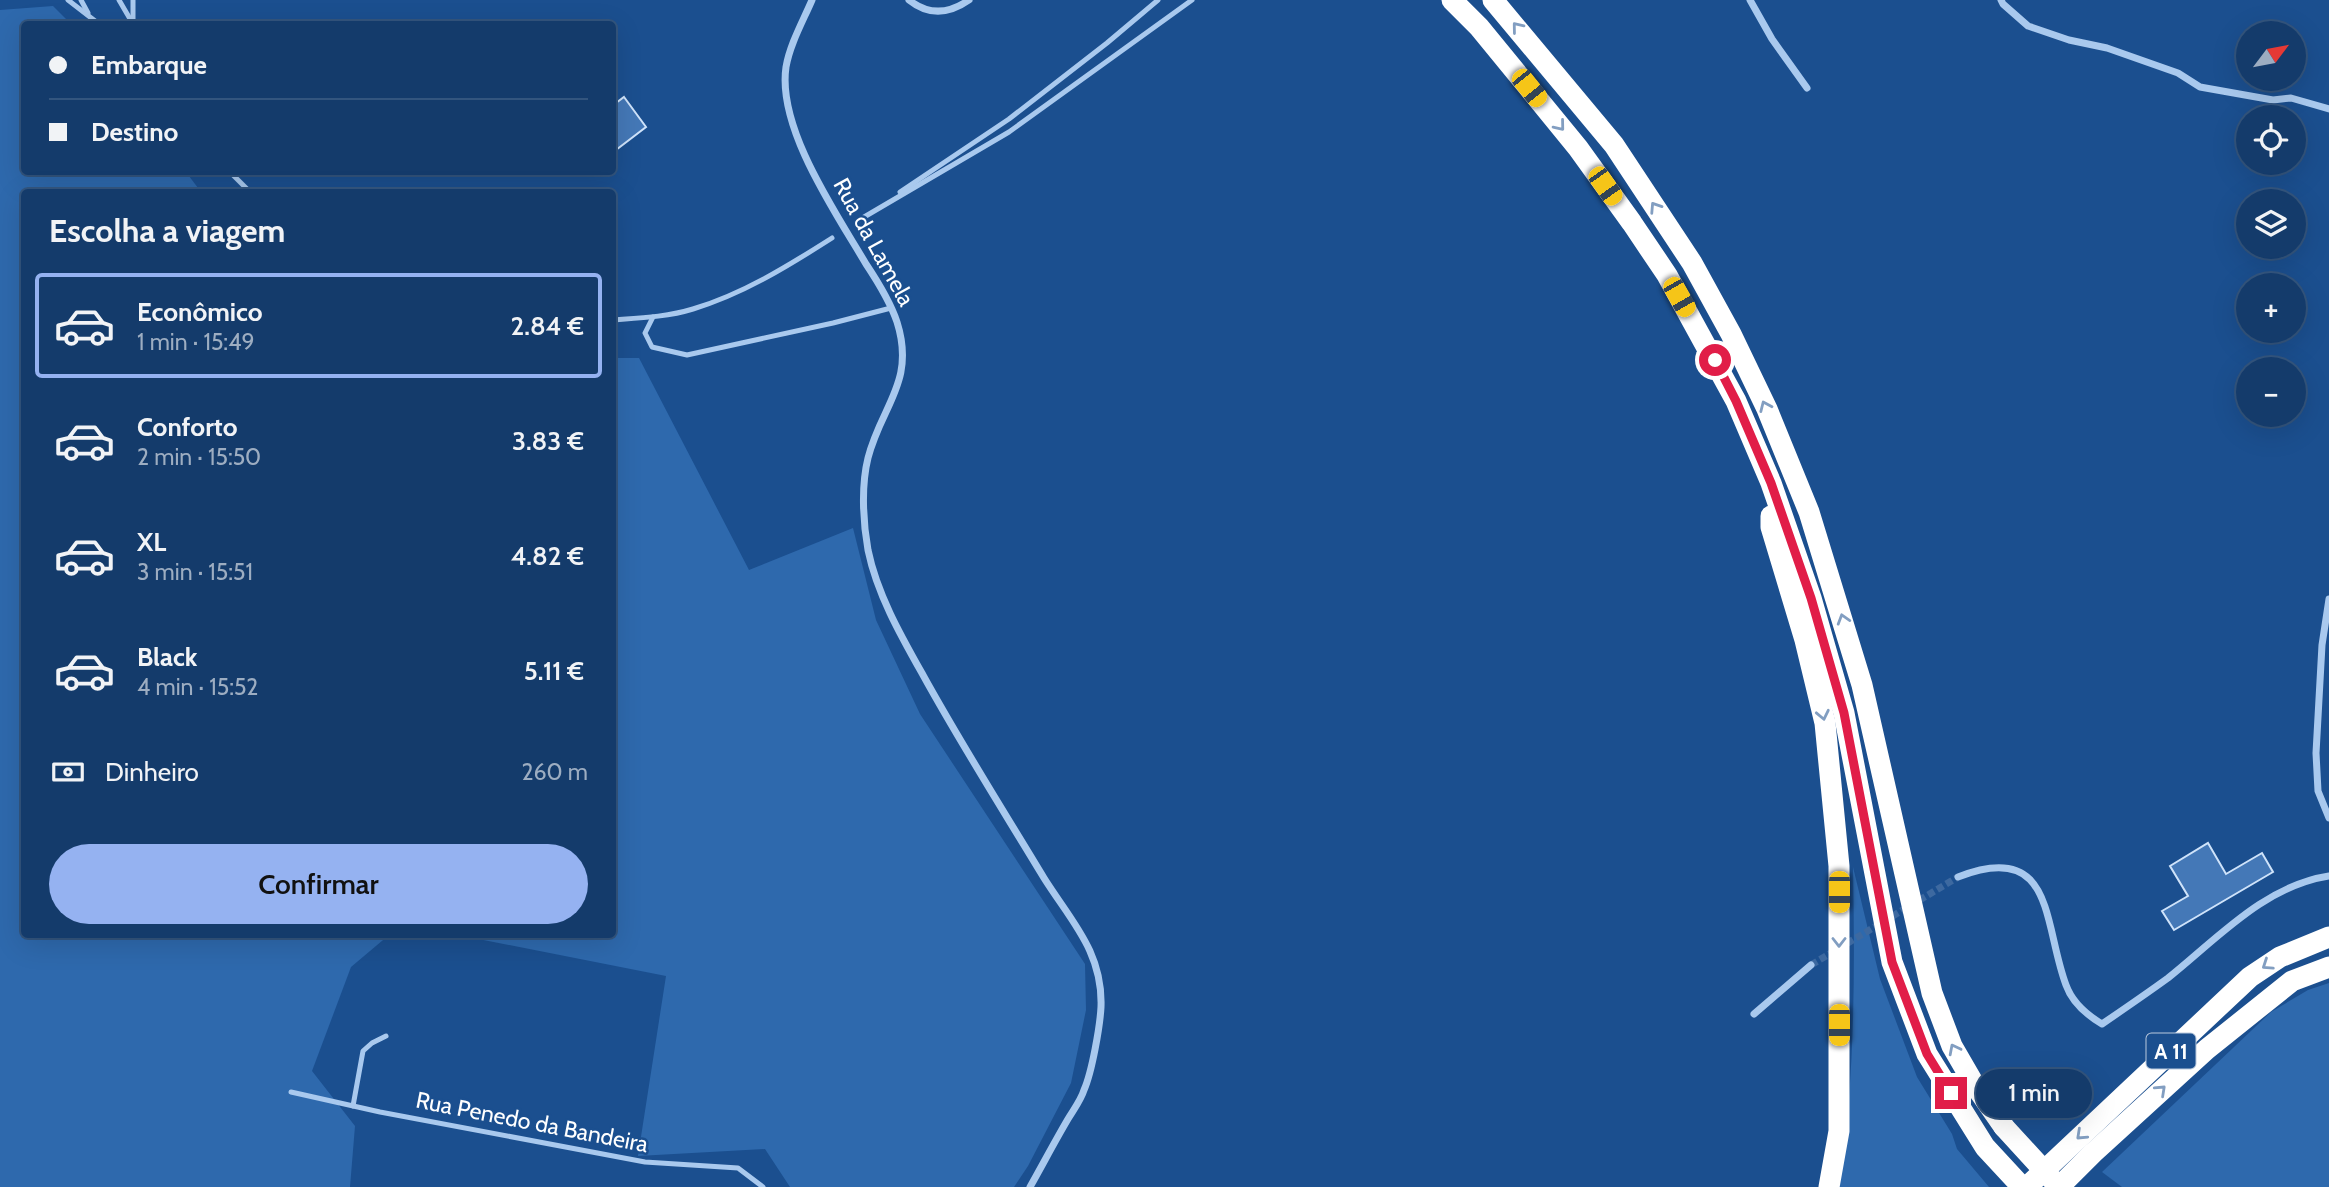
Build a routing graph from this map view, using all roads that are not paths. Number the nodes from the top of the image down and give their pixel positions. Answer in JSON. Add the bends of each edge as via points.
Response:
{"nodes":[{"id":1,"x":68,"y":0,"type":"edge"},
{"id":2,"x":81,"y":0,"type":"edge"},
{"id":3,"x":119,"y":0,"type":"edge"},
{"id":4,"x":133,"y":0,"type":"edge"},
{"id":5,"x":812,"y":0,"type":"edge"},
{"id":6,"x":909,"y":0,"type":"edge"},
{"id":7,"x":969,"y":0,"type":"edge"},
{"id":8,"x":1158,"y":0,"type":"edge"},
{"id":9,"x":1192,"y":0,"type":"edge"},
{"id":10,"x":1452,"y":0,"type":"edge"},
{"id":11,"x":1493,"y":0,"type":"edge"},
{"id":12,"x":1750,"y":0,"type":"edge"},
{"id":13,"x":2001,"y":0,"type":"edge"},
{"id":14,"x":88,"y":14,"type":"junction"},
{"id":15,"x":96,"y":21,"type":"edge"},
{"id":16,"x":132,"y":21,"type":"edge"},
{"id":17,"x":134,"y":21,"type":"edge"},
{"id":18,"x":1808,"y":88,"type":"dead end"},
{"id":19,"x":2329,"y":109,"type":"edge"},
{"id":20,"x":233,"y":175,"type":"edge"},
{"id":21,"x":247,"y":189,"type":"edge"},
{"id":22,"x":832,"y":238,"type":"dead end"},
{"id":23,"x":891,"y":308,"type":"junction"},
{"id":24,"x":653,"y":317,"type":"junction"},
{"id":25,"x":616,"y":320,"type":"edge"},
{"id":26,"x":1771,"y":483,"type":"junction"},
{"id":27,"x":2329,"y":599,"type":"edge"},
{"id":28,"x":2329,"y":818,"type":"edge"},
{"id":29,"x":2329,"y":876,"type":"edge"},
{"id":30,"x":1958,"y":877,"type":"tunnel mouth"},
{"id":31,"x":2329,"y":937,"type":"edge"},
{"id":32,"x":1811,"y":965,"type":"tunnel mouth"},
{"id":33,"x":2329,"y":967,"type":"edge"},
{"id":34,"x":1754,"y":1014,"type":"dead end"},
{"id":35,"x":386,"y":1037,"type":"dead end"},
{"id":36,"x":291,"y":1092,"type":"dead end"},
{"id":37,"x":353,"y":1106,"type":"junction"},
{"id":38,"x":763,"y":1187,"type":"edge"},
{"id":39,"x":1030,"y":1187,"type":"edge"},
{"id":40,"x":1829,"y":1187,"type":"edge"},
{"id":41,"x":2022,"y":1187,"type":"edge"},
{"id":42,"x":2027,"y":1187,"type":"edge"},
{"id":43,"x":2059,"y":1187,"type":"edge"}],
"edges":[{"from":1,"to":14,"type":"lane"},
{"from":2,"to":14,"type":"lane"},
{"from":3,"to":16,"type":"lane"},
{"from":4,"to":17,"type":"lane"},
{"from":5,"to":23,"type":"street","name":"Rua da Lamela","via":[[786,68],[786,97],[797,137],[824,193]]},
{"from":6,"to":7,"type":"street","via":[[936,12]]},
{"from":8,"to":9,"type":"lane","via":[[1009,119],[859,220],[1009,132]]},
{"from":10,"to":26,"type":"highway","one_way":true,"via":[[1578,148],[1667,275],[1736,401]]},
{"from":43,"to":11,"type":"highway","one_way":true,"bridge":true,"via":[[2004,1127],[1974,1084],[1952,1046],[1932,993],[1862,685],[1809,512],[1767,409],[1692,263],[1614,145]]},
{"from":12,"to":18,"type":"street"},
{"from":13,"to":19,"type":"street","via":[[2028,26],[2178,73],[2200,87],[2273,100],[2291,98]]},
{"from":14,"to":15,"type":"lane"},
{"from":20,"to":21,"type":"lane"},
{"from":22,"to":24,"type":"lane","via":[[770,277],[693,309]]},
{"from":23,"to":24,"type":"lane","via":[[687,355],[652,347],[645,333]]},
{"from":23,"to":39,"type":"street","name":"Rua da Lamela","via":[[902,344],[901,378],[869,457],[865,505],[868,550],[879,586],[939,704],[1095,959],[1101,1005],[1085,1090]]},
{"from":24,"to":25,"type":"lane"},
{"from":26,"to":40,"type":"highway","one_way":true,"via":[[1771,527],[1825,723],[1839,866],[1839,1131]]},
{"from":26,"to":41,"type":"highway","via":[[1844,713],[1892,962],[1927,1054],[1984,1147]]},
{"from":27,"to":28,"type":"street","via":[[2315,752],[2318,791]]},
{"from":29,"to":30,"type":"street","via":[[2277,893],[2102,1024],[2085,1014],[2067,987],[2042,896],[2029,878],[2012,868],[1982,868]]},
{"from":31,"to":42,"type":"highway","number":"A 11","one_way":true,"via":[[2280,957],[2250,977]]},
{"from":32,"to":34,"type":"street"},
{"from":43,"to":33,"type":"highway","one_way":true,"via":[[2217,1040],[2292,981]]},
{"from":35,"to":37,"type":"lane","via":[[363,1051]]},
{"from":36,"to":37,"type":"lane","name":"Rua Penedo da Bandeira"},
{"from":37,"to":38,"type":"lane","name":"Rua Penedo da Bandeira","via":[[645,1162],[738,1168]]}]}
